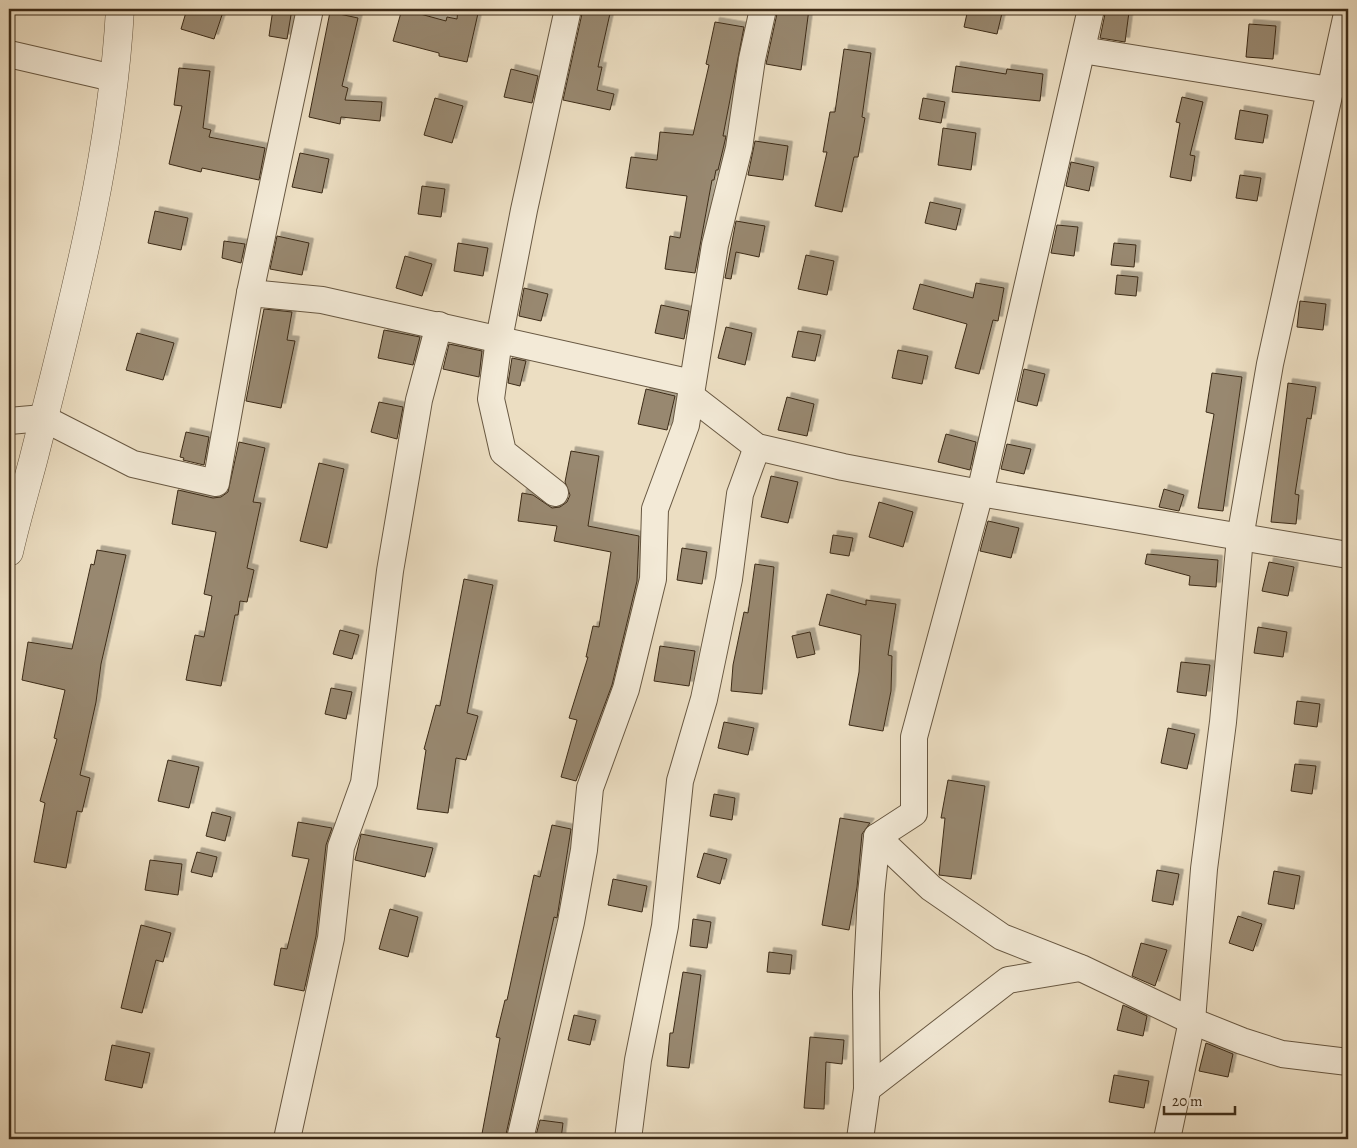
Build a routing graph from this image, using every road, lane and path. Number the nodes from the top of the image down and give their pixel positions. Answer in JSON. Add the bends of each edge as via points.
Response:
{"nodes":[{"id":1,"x":120,"y":9,"type":"edge"},
{"id":2,"x":310,"y":9,"type":"edge"},
{"id":3,"x":568,"y":9,"type":"edge"},
{"id":4,"x":763,"y":9,"type":"edge"},
{"id":5,"x":1091,"y":9,"type":"edge"},
{"id":6,"x":1348,"y":9,"type":"edge"},
{"id":7,"x":1082,"y":50,"type":"junction"},
{"id":8,"x":9,"y":54,"type":"edge"},
{"id":9,"x":113,"y":78,"type":"junction"},
{"id":10,"x":1330,"y":90,"type":"junction"},
{"id":11,"x":250,"y":293,"type":"junction"},
{"id":12,"x":439,"y":325,"type":"junction"},
{"id":13,"x":499,"y":339,"type":"junction"},
{"id":14,"x":692,"y":390,"type":"junction"},
{"id":15,"x":43,"y":418,"type":"junction"},
{"id":16,"x":9,"y":421,"type":"edge"},
{"id":17,"x":757,"y":448,"type":"junction"},
{"id":18,"x":555,"y":493,"type":"dead end"},
{"id":19,"x":980,"y":493,"type":"junction"},
{"id":20,"x":12,"y":526,"type":"edge"},
{"id":21,"x":1240,"y":538,"type":"junction"},
{"id":22,"x":9,"y":552,"type":"edge"},
{"id":23,"x":1348,"y":555,"type":"edge"},
{"id":24,"x":877,"y":838,"type":"junction"},
{"id":25,"x":1081,"y":968,"type":"junction"},
{"id":26,"x":1192,"y":1021,"type":"junction"},
{"id":27,"x":1348,"y":1062,"type":"edge"},
{"id":28,"x":867,"y":1089,"type":"junction"},
{"id":29,"x":287,"y":1139,"type":"edge"},
{"id":30,"x":520,"y":1139,"type":"edge"},
{"id":31,"x":628,"y":1139,"type":"edge"},
{"id":32,"x":860,"y":1139,"type":"edge"},
{"id":33,"x":1168,"y":1139,"type":"edge"}],
"edges":[{"from":1,"to":9,"type":"street"},
{"from":2,"to":11,"type":"street"},
{"from":3,"to":13,"type":"street"},
{"from":4,"to":14,"type":"street","via":[[738,148],[715,245]]},
{"from":5,"to":7,"type":"street"},
{"from":6,"to":10,"type":"street"},
{"from":7,"to":10,"type":"street"},
{"from":7,"to":19,"type":"street"},
{"from":8,"to":9,"type":"street"},
{"from":9,"to":15,"type":"street","via":[[81,263]]},
{"from":10,"to":21,"type":"street","via":[[1270,364]]},
{"from":11,"to":12,"type":"street","via":[[322,300]]},
{"from":11,"to":15,"type":"street","via":[[216,483],[133,464]]},
{"from":12,"to":13,"type":"street"},
{"from":12,"to":29,"type":"street","via":[[419,400],[390,571],[364,783],[341,847],[331,938]]},
{"from":13,"to":14,"type":"street"},
{"from":13,"to":18,"type":"street","via":[[491,399],[503,452]]},
{"from":14,"to":17,"type":"street"},
{"from":14,"to":30,"type":"street","via":[[686,425],[654,509],[653,579],[626,689],[590,788],[584,850],[571,922]]},
{"from":15,"to":16,"type":"street"},
{"from":15,"to":20,"type":"street"},
{"from":17,"to":19,"type":"street"},
{"from":17,"to":31,"type":"street","via":[[740,494],[729,579],[704,699],[680,781],[666,926],[638,1060]]},
{"from":19,"to":21,"type":"street"},
{"from":19,"to":24,"type":"street","via":[[914,737],[914,813]]},
{"from":20,"to":22,"type":"street"},
{"from":21,"to":23,"type":"street"},
{"from":21,"to":26,"type":"street","via":[[1223,722],[1204,869]]},
{"from":24,"to":25,"type":"street","via":[[931,888],[1002,937]]},
{"from":24,"to":28,"type":"street","via":[[866,992]]},
{"from":25,"to":26,"type":"street"},
{"from":25,"to":28,"type":"street","via":[[1008,980]]},
{"from":26,"to":27,"type":"street","via":[[1282,1054]]},
{"from":26,"to":33,"type":"street"},
{"from":28,"to":32,"type":"street"}]}
